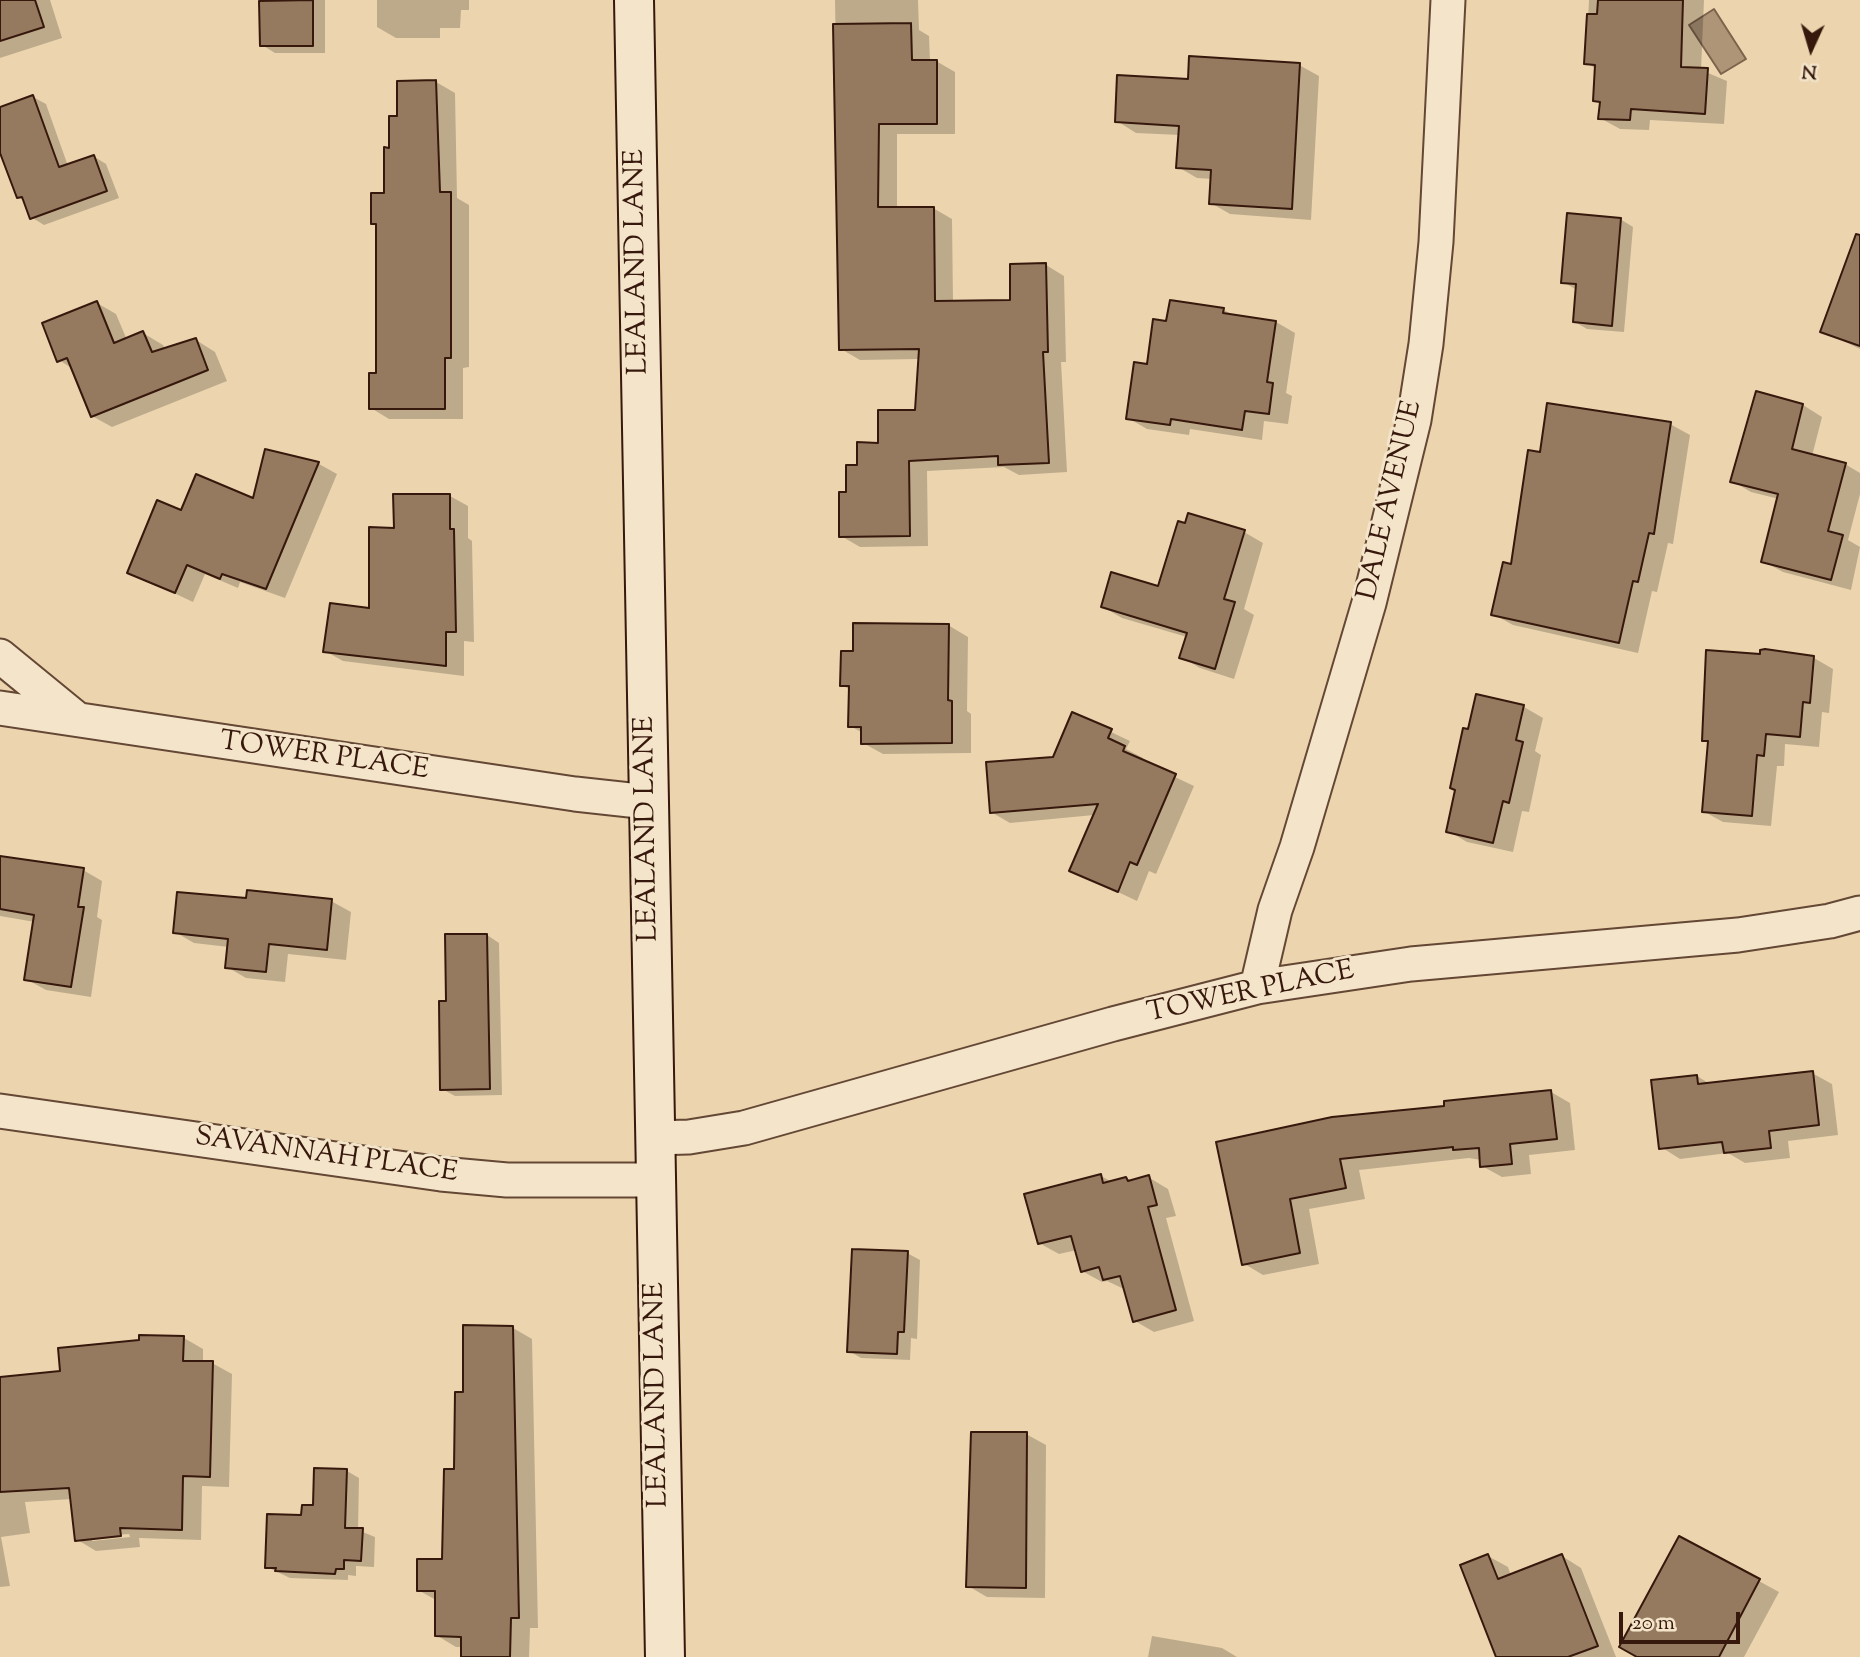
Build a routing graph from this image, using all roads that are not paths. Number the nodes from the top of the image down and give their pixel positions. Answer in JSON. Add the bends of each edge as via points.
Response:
{"nodes":[{"id":1,"x":634,"y":0,"type":"edge"},
{"id":2,"x":1448,"y":0,"type":"edge"},
{"id":3,"x":0,"y":656,"type":"edge"},
{"id":4,"x":0,"y":708,"type":"edge"},
{"id":5,"x":82,"y":722,"type":"junction"},
{"id":6,"x":648,"y":802,"type":"junction"},
{"id":7,"x":1860,"y":913,"type":"edge"},
{"id":8,"x":1257,"y":987,"type":"junction"},
{"id":9,"x":0,"y":1111,"type":"edge"},
{"id":10,"x":654,"y":1138,"type":"junction"},
{"id":11,"x":655,"y":1181,"type":"junction"},
{"id":12,"x":664,"y":1657,"type":"edge"}],
"edges":[{"from":1,"to":6,"type":"street","name":"LEALAND LANE"},
{"from":2,"to":8,"type":"street","name":"DALE AVENUE","via":[[1436,242],[1414,420],[1369,603],[1275,910]]},
{"from":3,"to":5,"type":"street"},
{"from":4,"to":5,"type":"street","name":"TOWER PLACE"},
{"from":5,"to":6,"type":"street","name":"TOWER PLACE"},
{"from":6,"to":10,"type":"street","name":"LEALAND LANE"},
{"from":7,"to":8,"type":"street","name":"TOWER PLACE","via":[[1738,935],[1411,964]]},
{"from":8,"to":10,"type":"street","name":"TOWER PLACE","via":[[744,1128]]},
{"from":9,"to":11,"type":"street","name":"SAVANNAH PLACE","via":[[454,1175]]},
{"from":10,"to":11,"type":"street","name":"LEALAND LANE"},
{"from":11,"to":12,"type":"street","name":"LEALAND LANE"}]}
